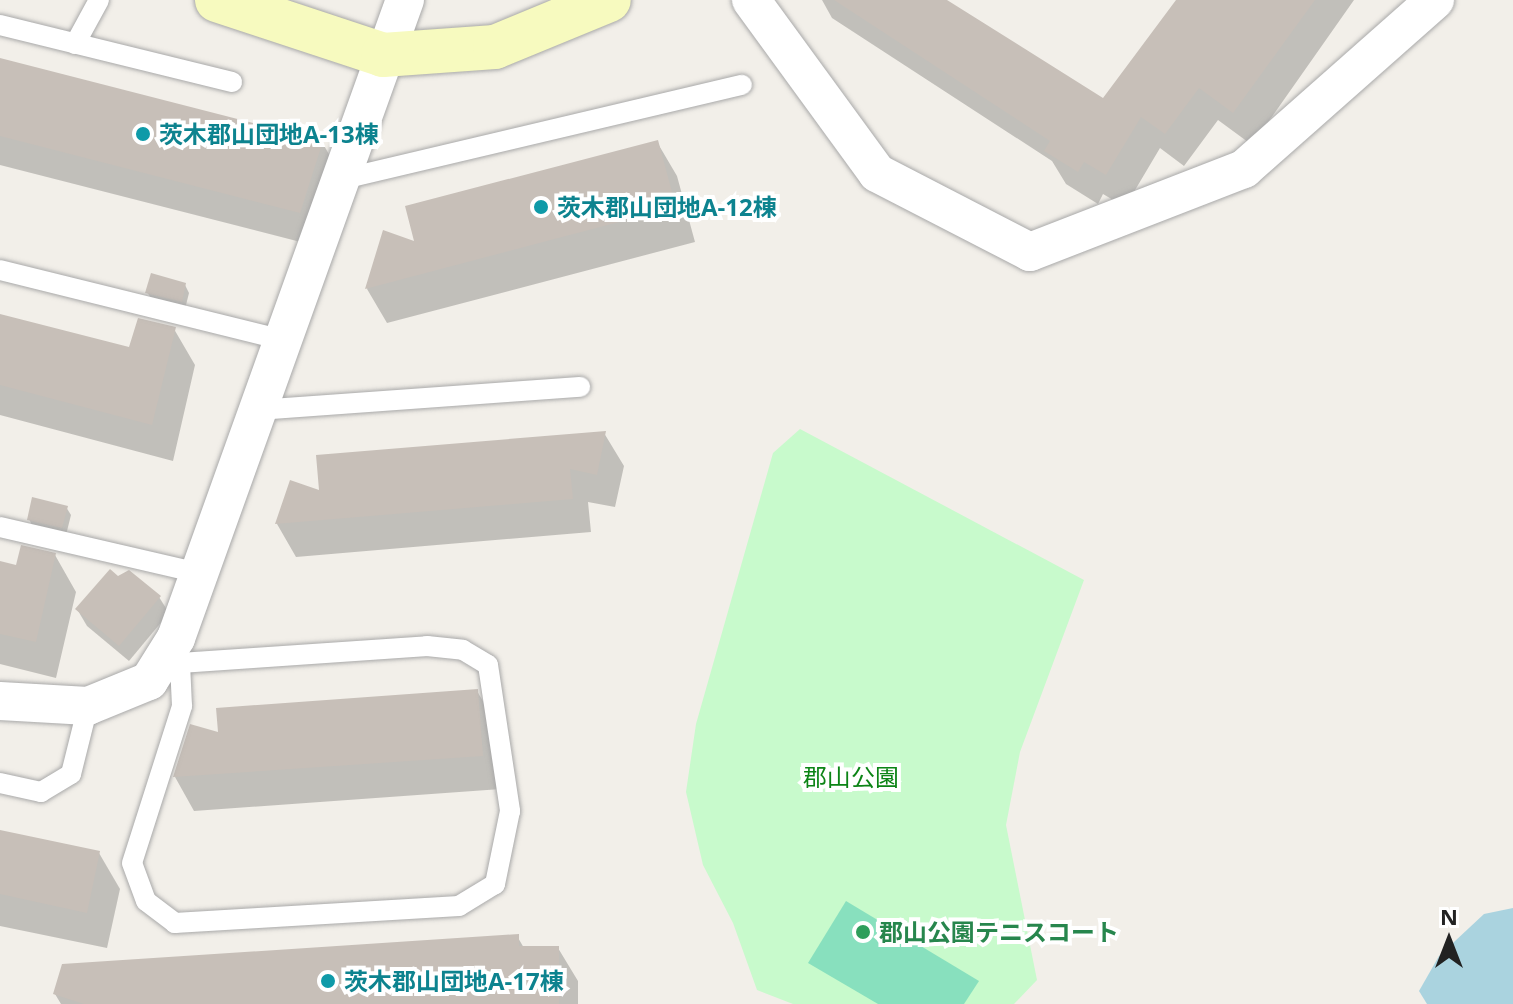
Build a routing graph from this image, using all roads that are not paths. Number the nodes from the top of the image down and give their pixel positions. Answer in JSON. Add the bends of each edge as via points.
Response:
{"nodes":[{"id":1,"x":99,"y":0,"type":"edge"},
{"id":2,"x":217,"y":0,"type":"edge"},
{"id":3,"x":405,"y":0,"type":"edge"},
{"id":4,"x":609,"y":0,"type":"edge"},
{"id":5,"x":751,"y":0,"type":"edge"},
{"id":6,"x":1435,"y":0,"type":"edge"},
{"id":7,"x":0,"y":25,"type":"edge"},
{"id":8,"x":75,"y":44,"type":"junction"},
{"id":9,"x":383,"y":55,"type":"junction"},
{"id":10,"x":232,"y":82,"type":"dead end"},
{"id":11,"x":742,"y":85,"type":"dead end"},
{"id":12,"x":339,"y":180,"type":"junction"},
{"id":13,"x":0,"y":270,"type":"edge"},
{"id":14,"x":282,"y":340,"type":"junction"},
{"id":15,"x":580,"y":387,"type":"dead end"},
{"id":16,"x":257,"y":410,"type":"junction"},
{"id":17,"x":0,"y":527,"type":"edge"},
{"id":18,"x":199,"y":573,"type":"junction"},
{"id":19,"x":170,"y":663,"type":"junction"},
{"id":20,"x":0,"y":701,"type":"edge"},
{"id":21,"x":88,"y":706,"type":"junction"},
{"id":22,"x":0,"y":783,"type":"edge"}],
"edges":[{"from":1,"to":8,"type":"lane"},
{"from":2,"to":9,"type":"street"},
{"from":3,"to":9,"type":"street"},
{"from":4,"to":9,"type":"street","via":[[495,47]]},
{"from":5,"to":6,"type":"street","via":[[877,173],[1030,252],[1244,169]]},
{"from":7,"to":8,"type":"lane"},
{"from":8,"to":10,"type":"lane"},
{"from":9,"to":12,"type":"street"},
{"from":11,"to":12,"type":"lane"},
{"from":12,"to":14,"type":"street"},
{"from":13,"to":14,"type":"lane"},
{"from":14,"to":16,"type":"street"},
{"from":15,"to":16,"type":"lane"},
{"from":16,"to":18,"type":"street"},
{"from":17,"to":18,"type":"lane"},
{"from":18,"to":19,"type":"street"},
{"from":19,"to":19,"type":"lane","via":[[427,646],[463,650],[488,665],[510,811],[495,884],[459,906],[175,923],[146,901],[132,863],[182,706]]},
{"from":19,"to":21,"type":"street","via":[[149,681]]},
{"from":20,"to":21,"type":"street"},
{"from":21,"to":22,"type":"lane","via":[[71,774],[41,792]]}]}
